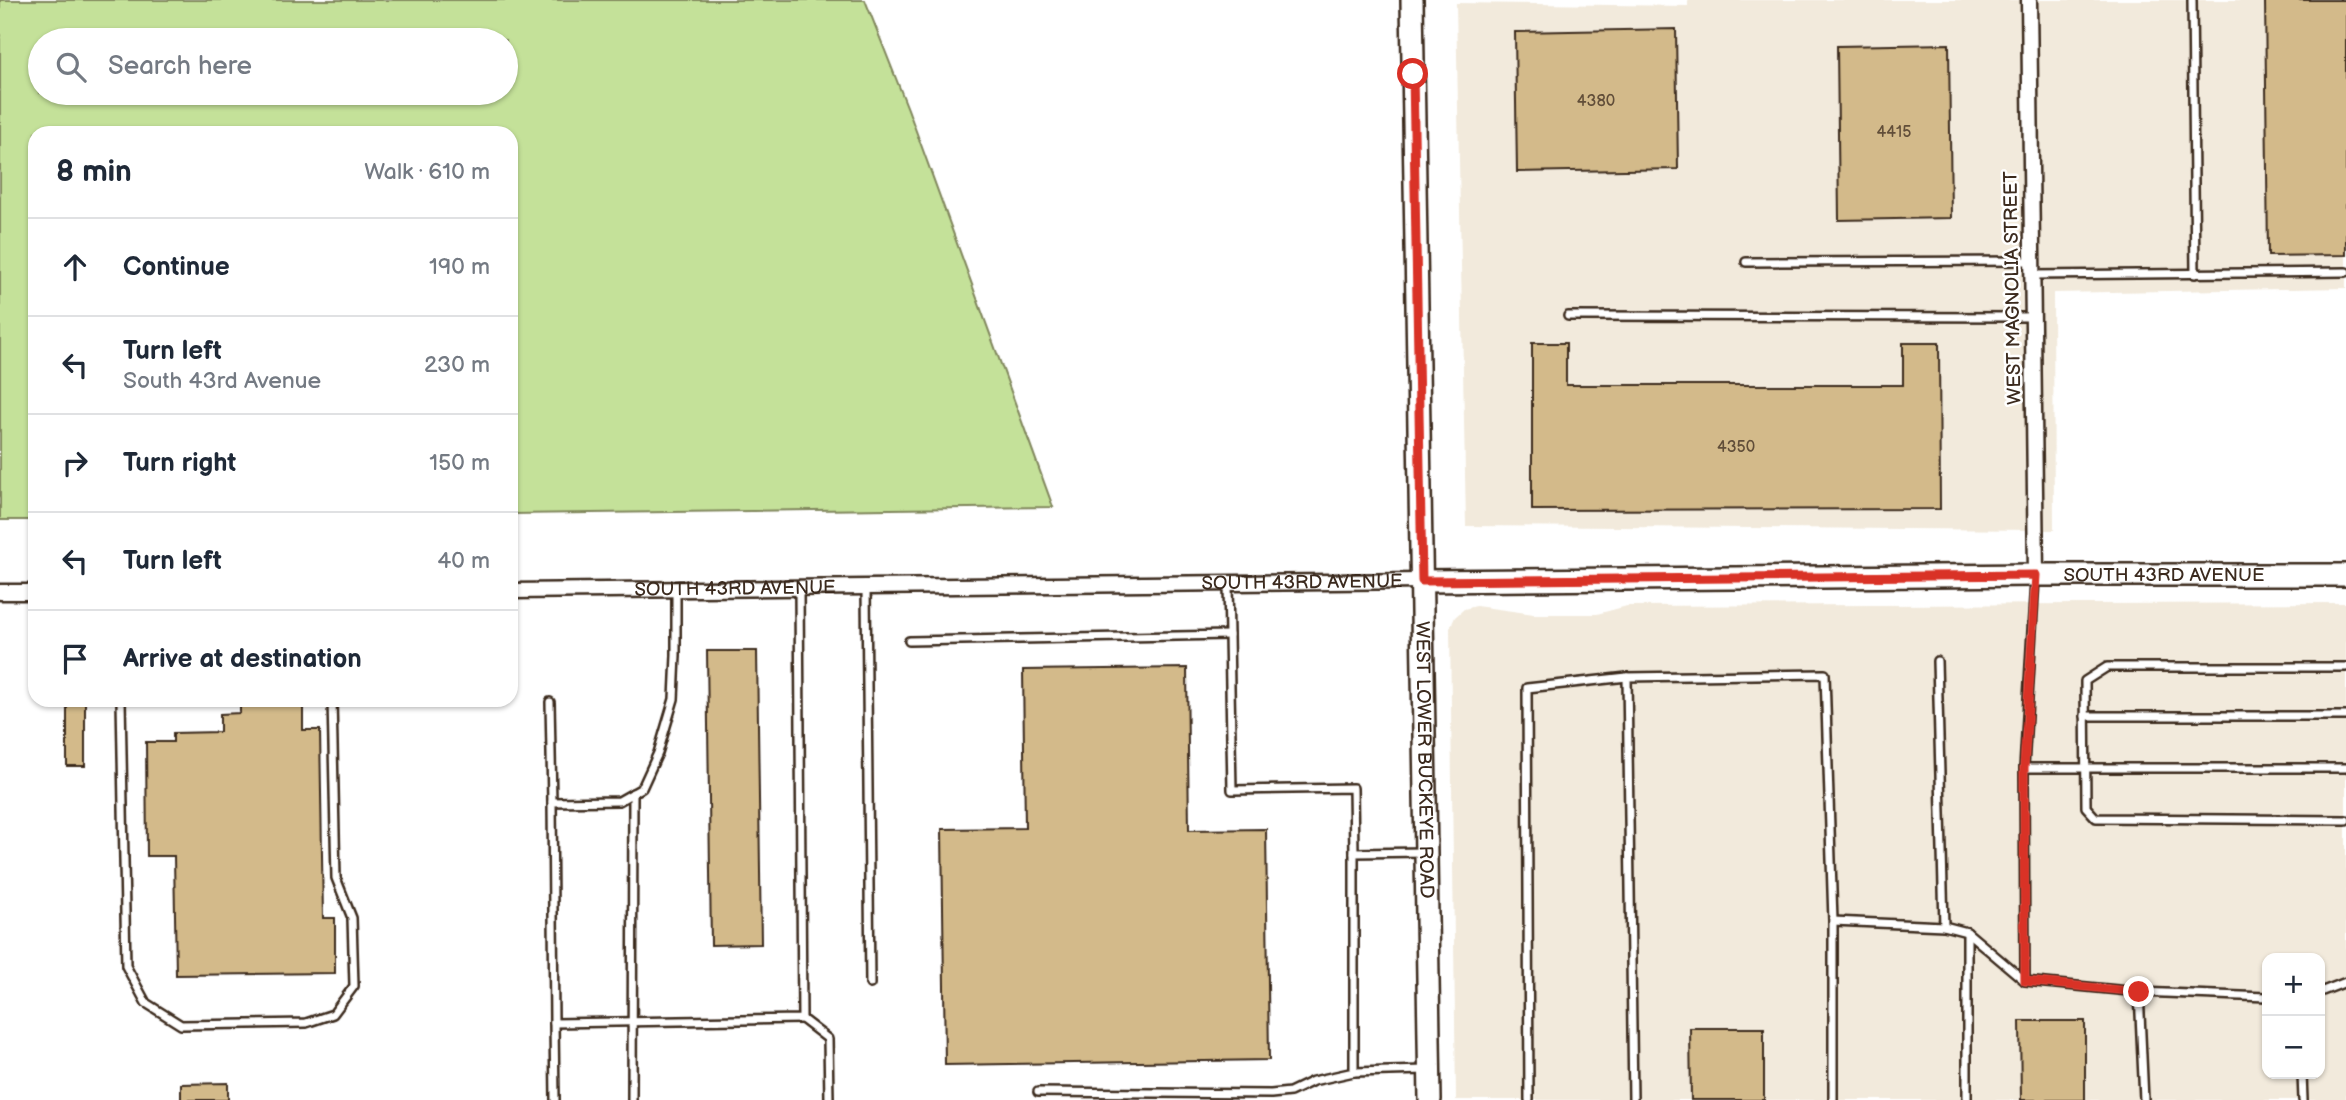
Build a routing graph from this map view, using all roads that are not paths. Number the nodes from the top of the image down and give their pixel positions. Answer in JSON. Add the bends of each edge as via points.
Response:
{"nodes":[{"id":1,"x":1412,"y":0,"type":"edge"},
{"id":2,"x":2029,"y":0,"type":"edge"},
{"id":3,"x":2192,"y":0,"type":"edge"},
{"id":4,"x":1746,"y":262,"type":"dead end"},
{"id":5,"x":2032,"y":268,"type":"junction"},
{"id":6,"x":2346,"y":272,"type":"edge"},
{"id":7,"x":2196,"y":274,"type":"junction"},
{"id":8,"x":1568,"y":316,"type":"dead end"},
{"id":9,"x":2032,"y":317,"type":"junction"},
{"id":10,"x":2036,"y":575,"type":"junction"},
{"id":11,"x":2346,"y":575,"type":"edge"},
{"id":12,"x":1422,"y":581,"type":"junction"},
{"id":13,"x":1228,"y":583,"type":"junction"},
{"id":14,"x":866,"y":587,"type":"junction"},
{"id":15,"x":799,"y":588,"type":"junction"},
{"id":16,"x":676,"y":589,"type":"junction"},
{"id":17,"x":518,"y":591,"type":"edge"},
{"id":18,"x":0,"y":592,"type":"edge"},
{"id":19,"x":28,"y":592,"type":"edge"},
{"id":20,"x":1229,"y":635,"type":"junction"},
{"id":21,"x":909,"y":641,"type":"dead end"},
{"id":22,"x":1937,"y":661,"type":"dead end"},
{"id":23,"x":2346,"y":667,"type":"edge"},
{"id":24,"x":1627,"y":677,"type":"junction"},
{"id":25,"x":550,"y":702,"type":"dead end"},
{"id":26,"x":121,"y":707,"type":"edge"},
{"id":27,"x":332,"y":707,"type":"edge"},
{"id":28,"x":2085,"y":716,"type":"junction"},
{"id":29,"x":2346,"y":716,"type":"edge"},
{"id":30,"x":2024,"y":768,"type":"junction"},
{"id":31,"x":2346,"y":768,"type":"edge"},
{"id":32,"x":2085,"y":769,"type":"junction"},
{"id":33,"x":633,"y":793,"type":"junction"},
{"id":34,"x":552,"y":803,"type":"junction"},
{"id":35,"x":2346,"y":820,"type":"edge"},
{"id":36,"x":1426,"y":852,"type":"junction"},
{"id":37,"x":1354,"y":853,"type":"junction"},
{"id":38,"x":1833,"y":921,"type":"junction"},
{"id":39,"x":1944,"y":926,"type":"junction"},
{"id":40,"x":1967,"y":932,"type":"junction"},
{"id":41,"x":2025,"y":981,"type":"junction"},
{"id":42,"x":2346,"y":982,"type":"edge"},
{"id":43,"x":870,"y":984,"type":"dead end"},
{"id":44,"x":2325,"y":990,"type":"edge"},
{"id":45,"x":2139,"y":992,"type":"junction"},
{"id":46,"x":2262,"y":997,"type":"edge"},
{"id":47,"x":802,"y":1019,"type":"junction"},
{"id":48,"x":633,"y":1021,"type":"junction"},
{"id":49,"x":554,"y":1023,"type":"junction"},
{"id":50,"x":1430,"y":1070,"type":"junction"},
{"id":51,"x":1354,"y":1072,"type":"junction"},
{"id":52,"x":2302,"y":1079,"type":"edge"},
{"id":53,"x":1038,"y":1092,"type":"dead end"},
{"id":54,"x":555,"y":1100,"type":"edge"},
{"id":55,"x":632,"y":1100,"type":"edge"},
{"id":56,"x":829,"y":1100,"type":"edge"},
{"id":57,"x":1430,"y":1100,"type":"edge"},
{"id":58,"x":1529,"y":1100,"type":"edge"},
{"id":59,"x":1633,"y":1100,"type":"edge"},
{"id":60,"x":1833,"y":1100,"type":"edge"},
{"id":61,"x":1967,"y":1100,"type":"edge"},
{"id":62,"x":2144,"y":1100,"type":"edge"},
{"id":63,"x":2303,"y":1100,"type":"edge"}],
"edges":[{"from":1,"to":12,"type":"main road","name":"WEST LOWER BUCKEYE ROAD"},
{"from":2,"to":5,"type":"street","name":"WEST MAGNOLIA STREET"},
{"from":3,"to":7,"type":"lane"},
{"from":4,"to":5,"type":"lane"},
{"from":5,"to":7,"type":"lane"},
{"from":5,"to":9,"type":"street","name":"WEST MAGNOLIA STREET"},
{"from":6,"to":7,"type":"lane"},
{"from":8,"to":9,"type":"lane"},
{"from":9,"to":10,"type":"street","name":"WEST MAGNOLIA STREET"},
{"from":10,"to":11,"type":"main road","name":"SOUTH 43RD AVENUE"},
{"from":10,"to":12,"type":"main road","name":"SOUTH 43RD AVENUE"},
{"from":10,"to":30,"type":"lane"},
{"from":12,"to":13,"type":"street","name":"SOUTH 43RD AVENUE"},
{"from":12,"to":36,"type":"main road","name":"WEST LOWER BUCKEYE ROAD"},
{"from":13,"to":14,"type":"street","name":"SOUTH 43RD AVENUE"},
{"from":13,"to":20,"type":"lane"},
{"from":14,"to":15,"type":"street","name":"SOUTH 43RD AVENUE"},
{"from":14,"to":43,"type":"lane"},
{"from":15,"to":16,"type":"street","name":"SOUTH 43RD AVENUE"},
{"from":15,"to":47,"type":"lane"},
{"from":16,"to":17,"type":"street","name":"SOUTH 43RD AVENUE"},
{"from":16,"to":33,"type":"lane","via":[[674,699],[658,752],[642,788]]},
{"from":18,"to":19,"type":"street"},
{"from":20,"to":21,"type":"lane"},
{"from":20,"to":37,"type":"lane","via":[[1232,790],[1353,789]]},
{"from":22,"to":39,"type":"lane"},
{"from":23,"to":28,"type":"lane","via":[[2107,667],[2085,681]]},
{"from":24,"to":38,"type":"lane","via":[[1825,674]]},
{"from":24,"to":58,"type":"lane","via":[[1527,688]]},
{"from":24,"to":59,"type":"lane"},
{"from":25,"to":34,"type":"lane"},
{"from":26,"to":27,"type":"lane","via":[[126,965],[146,1003],[181,1025],[306,1023],[333,1014],[354,986],[352,918],[336,878]]},
{"from":28,"to":29,"type":"lane"},
{"from":28,"to":32,"type":"lane"},
{"from":30,"to":32,"type":"lane"},
{"from":30,"to":41,"type":"lane"},
{"from":31,"to":32,"type":"lane"},
{"from":32,"to":35,"type":"lane","via":[[2085,807],[2096,818]]},
{"from":33,"to":34,"type":"lane","via":[[619,801]]},
{"from":33,"to":48,"type":"lane"},
{"from":34,"to":49,"type":"lane"},
{"from":36,"to":37,"type":"lane"},
{"from":36,"to":50,"type":"main road","name":"WEST LOWER BUCKEYE ROAD"},
{"from":37,"to":51,"type":"lane"},
{"from":38,"to":39,"type":"lane"},
{"from":38,"to":60,"type":"lane"},
{"from":39,"to":40,"type":"lane"},
{"from":40,"to":41,"type":"lane"},
{"from":40,"to":61,"type":"lane"},
{"from":41,"to":45,"type":"lane"},
{"from":42,"to":44,"type":"lane"},
{"from":45,"to":46,"type":"lane"},
{"from":45,"to":62,"type":"lane"},
{"from":47,"to":48,"type":"lane"},
{"from":47,"to":56,"type":"lane","via":[[828,1039]]},
{"from":48,"to":49,"type":"lane"},
{"from":48,"to":55,"type":"lane"},
{"from":49,"to":54,"type":"lane"},
{"from":50,"to":51,"type":"lane"},
{"from":50,"to":57,"type":"main road","name":"WEST LOWER BUCKEYE ROAD"},
{"from":51,"to":53,"type":"lane","via":[[1270,1094]]},
{"from":52,"to":63,"type":"lane"}]}
